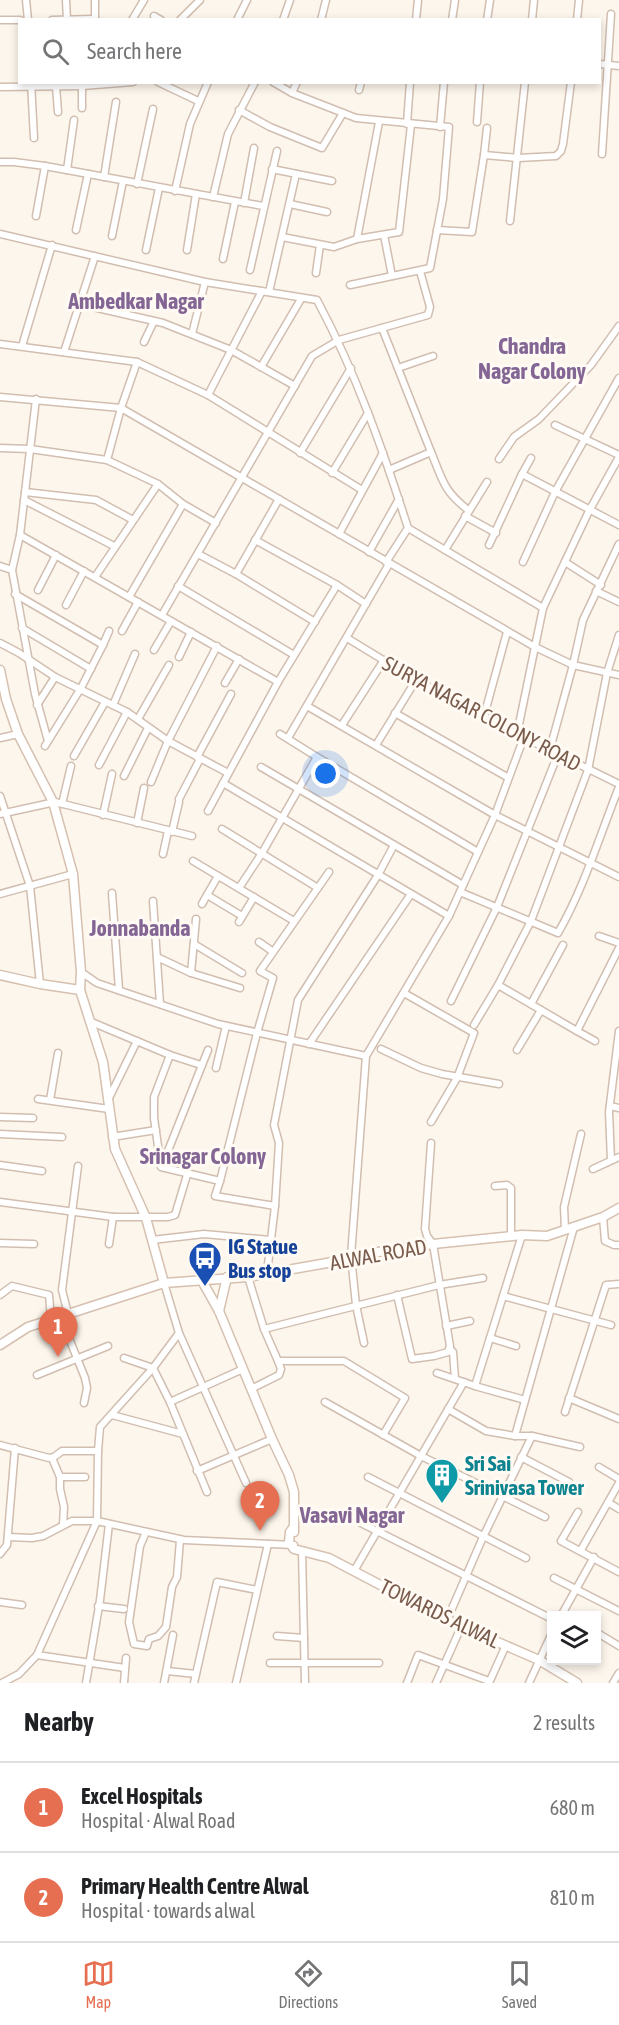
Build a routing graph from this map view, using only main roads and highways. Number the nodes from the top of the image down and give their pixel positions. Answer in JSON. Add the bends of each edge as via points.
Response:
{"nodes":[{"id":1,"x":0,"y":670,"type":"edge"},
{"id":2,"x":0,"y":975,"type":"edge"},
{"id":3,"x":80,"y":990,"type":"junction"},
{"id":4,"x":619,"y":1208,"type":"edge"},
{"id":5,"x":227,"y":1277,"type":"junction"},
{"id":6,"x":201,"y":1279,"type":"junction"},
{"id":7,"x":164,"y":1283,"type":"junction"},
{"id":8,"x":219,"y":1311,"type":"junction"},
{"id":9,"x":0,"y":1345,"type":"edge"},
{"id":10,"x":571,"y":1682,"type":"edge"}],
"edges":[{"from":1,"to":3,"type":"main road","via":[[18,734],[57,803],[73,874]]},
{"from":2,"to":3,"type":"main road"},
{"from":3,"to":7,"type":"main road","via":[[102,1062],[112,1137],[146,1218]]},
{"from":4,"to":5,"type":"main road","name":"ALWAL ROAD","via":[[547,1236],[433,1244],[248,1277]]},
{"from":5,"to":6,"type":"main road","name":"ALWAL ROAD"},
{"from":5,"to":8,"type":"main road"},
{"from":6,"to":7,"type":"main road","name":"ALWAL ROAD"},
{"from":6,"to":8,"type":"main road"},
{"from":7,"to":9,"type":"main road","name":"ALWAL ROAD","via":[[28,1327]]},
{"from":8,"to":10,"type":"main road","name":"TOWARDS ALWAL","via":[[293,1488],[293,1539],[297,1548],[329,1558],[447,1620],[539,1660]]}]}
